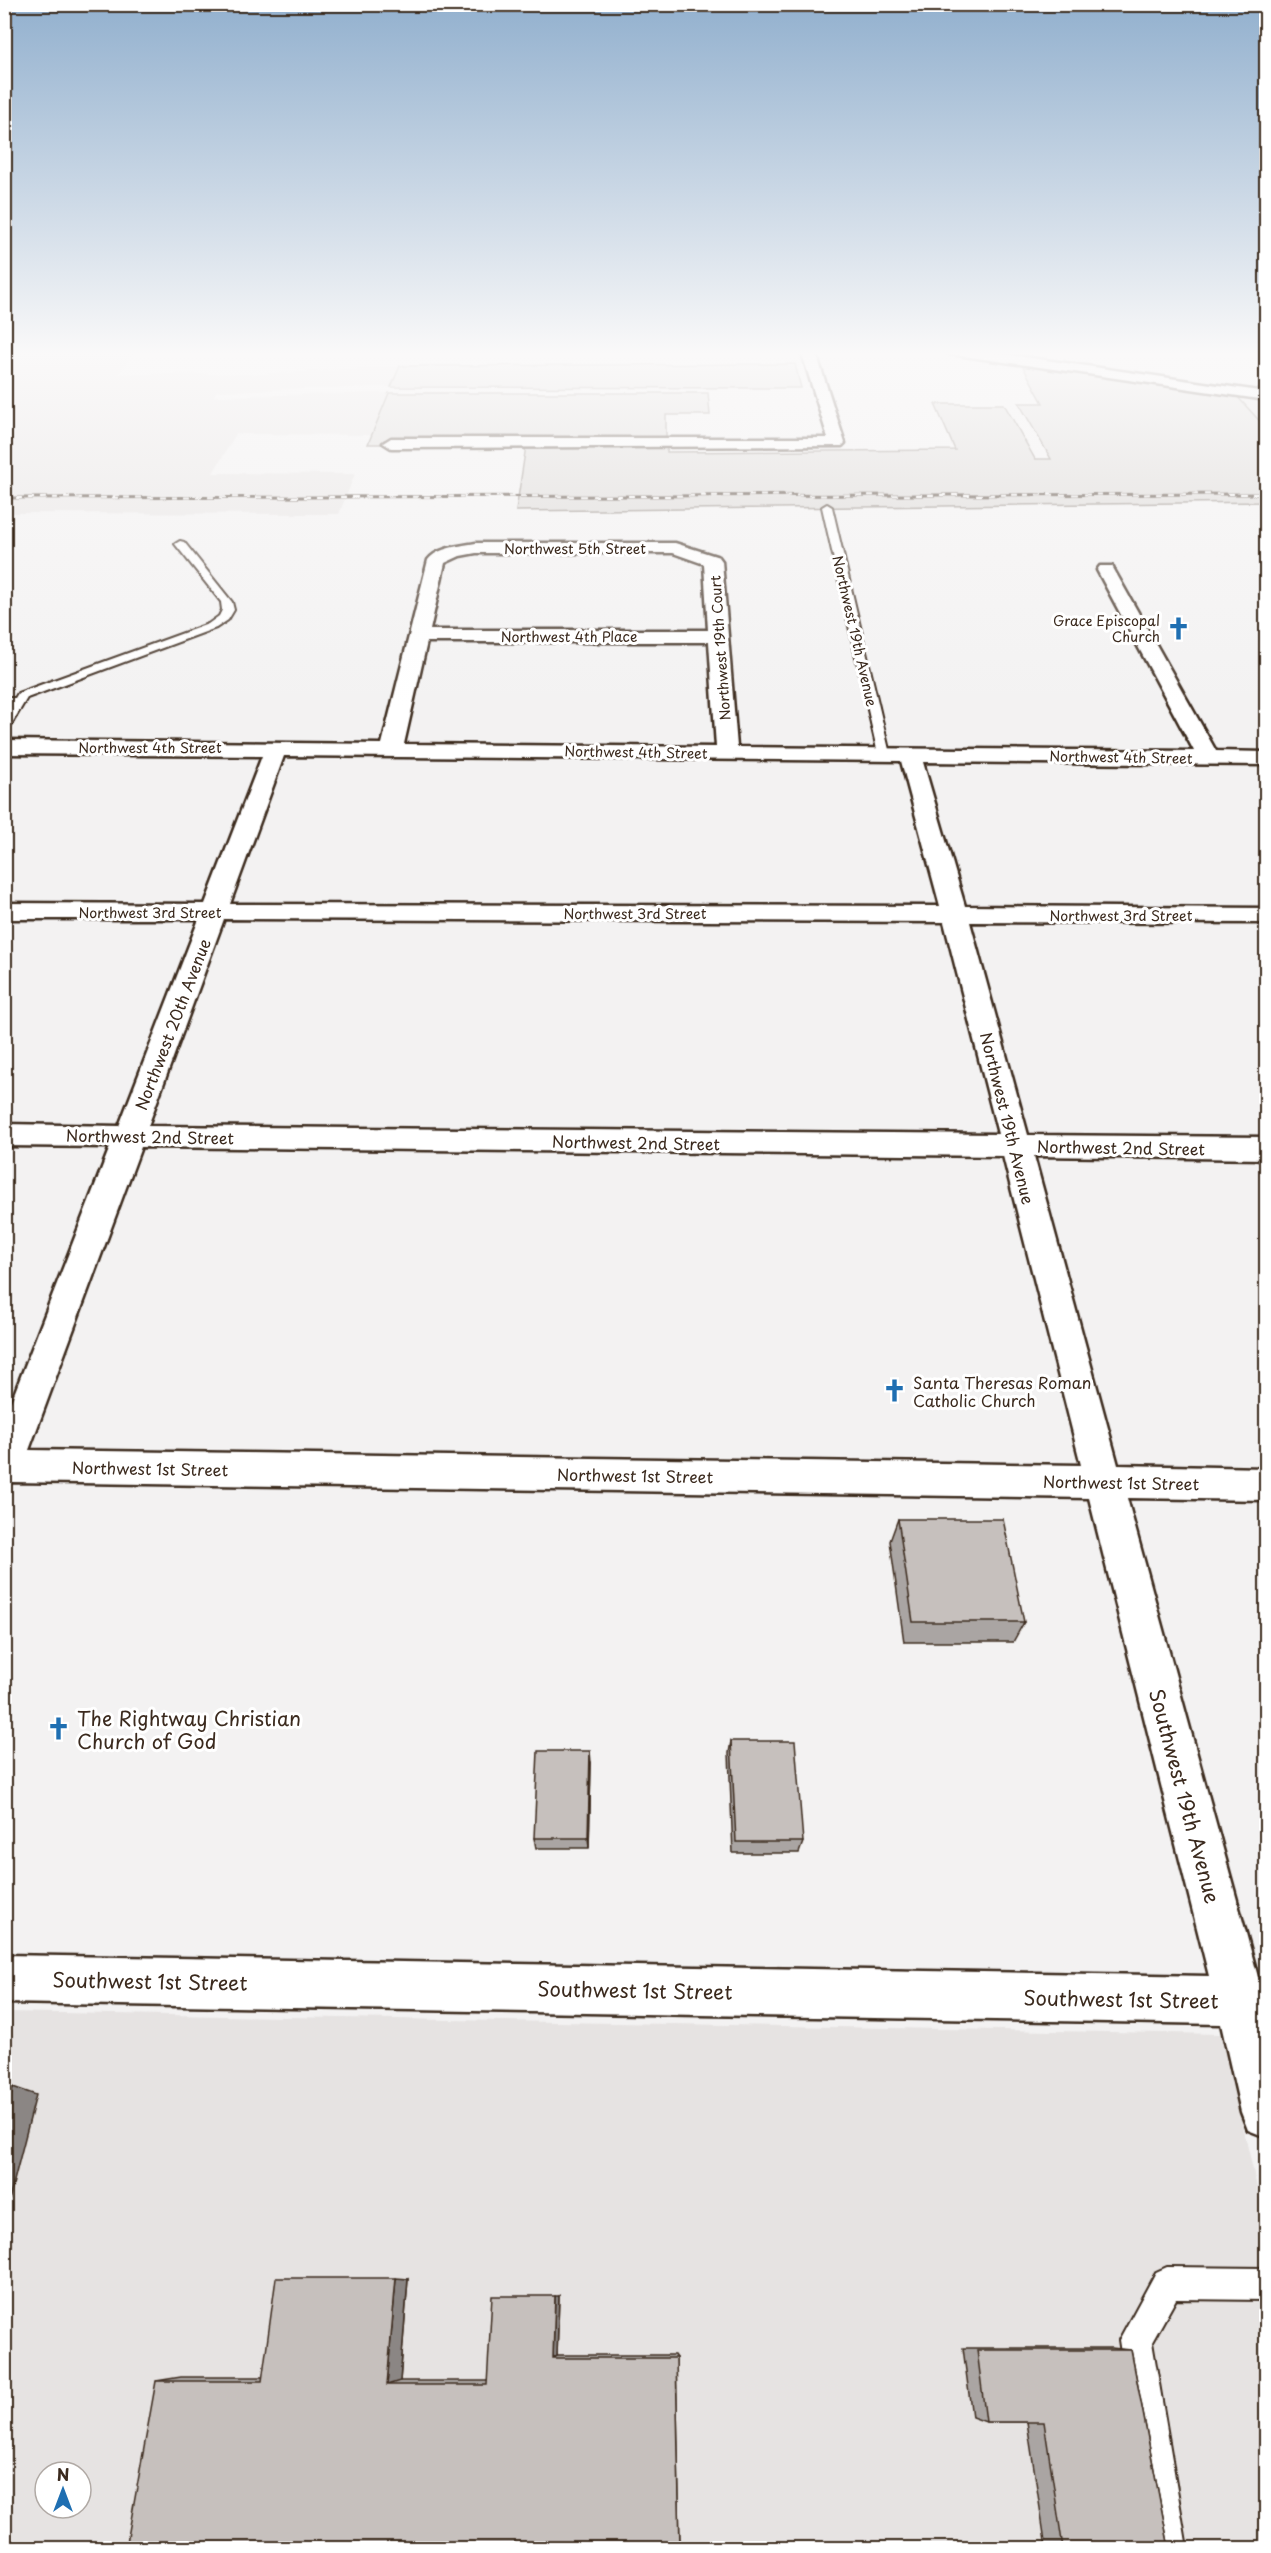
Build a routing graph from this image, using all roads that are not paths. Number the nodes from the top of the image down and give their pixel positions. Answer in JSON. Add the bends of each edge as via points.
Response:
{"nodes":[{"id":1,"x":827,"y":507,"type":"dead end"},
{"id":2,"x":180,"y":544,"type":"dead end"},
{"id":3,"x":696,"y":554,"type":"joint"},
{"id":4,"x":1106,"y":570,"type":"dead end"},
{"id":5,"x":418,"y":636,"type":"junction"},
{"id":6,"x":720,"y":636,"type":"junction"},
{"id":7,"x":4,"y":702,"type":"edge"},
{"id":8,"x":19,"y":702,"type":"junction"},
{"id":9,"x":4,"y":727,"type":"edge"},
{"id":10,"x":4,"y":747,"type":"edge"},
{"id":11,"x":276,"y":748,"type":"junction"},
{"id":12,"x":392,"y":749,"type":"junction"},
{"id":13,"x":727,"y":753,"type":"junction"},
{"id":14,"x":897,"y":755,"type":"junction"},
{"id":15,"x":1209,"y":758,"type":"junction"},
{"id":16,"x":1266,"y":758,"type":"edge"},
{"id":17,"x":4,"y":911,"type":"edge"},
{"id":18,"x":214,"y":912,"type":"junction"},
{"id":19,"x":955,"y":914,"type":"junction"},
{"id":20,"x":1266,"y":915,"type":"edge"},
{"id":21,"x":4,"y":1135,"type":"edge"},
{"id":22,"x":130,"y":1136,"type":"junction"},
{"id":23,"x":1015,"y":1145,"type":"junction"},
{"id":24,"x":1266,"y":1148,"type":"edge"},
{"id":25,"x":5,"y":1467,"type":"edge"},
{"id":26,"x":1102,"y":1481,"type":"junction"},
{"id":27,"x":1266,"y":1484,"type":"edge"},
{"id":28,"x":4,"y":1979,"type":"edge"},
{"id":29,"x":1253,"y":2001,"type":"edge"},
{"id":30,"x":1266,"y":2112,"type":"edge"},
{"id":31,"x":1266,"y":2284,"type":"edge"},
{"id":32,"x":1169,"y":2548,"type":"edge"}],
"edges":[{"from":1,"to":14,"type":"lane","name":"Northwest 19th Avenue"},
{"from":2,"to":8,"type":"lane","via":[[226,602],[224,618],[212,626],[22,696]]},
{"from":3,"to":5,"type":"street","name":"Northwest 5th Street","via":[[663,548],[476,548],[455,552],[437,560]]},
{"from":3,"to":6,"type":"street","name":"Northwest 19th Court","via":[[713,561]]},
{"from":4,"to":15,"type":"street"},
{"from":5,"to":6,"type":"street","name":"Northwest 4th Place"},
{"from":5,"to":12,"type":"street"},
{"from":6,"to":13,"type":"street","name":"Northwest 19th Court"},
{"from":7,"to":8,"type":"lane"},
{"from":8,"to":9,"type":"lane"},
{"from":10,"to":11,"type":"street","name":"Northwest 4th Street"},
{"from":11,"to":12,"type":"street","name":"Northwest 4th Street"},
{"from":11,"to":18,"type":"street","name":"Northwest 20th Avenue"},
{"from":12,"to":13,"type":"street","name":"Northwest 4th Street"},
{"from":13,"to":14,"type":"street","name":"Northwest 4th Street"},
{"from":14,"to":15,"type":"street","name":"Northwest 4th Street"},
{"from":14,"to":19,"type":"street","name":"Northwest 19th Avenue"},
{"from":15,"to":16,"type":"street","name":"Northwest 4th Street"},
{"from":17,"to":18,"type":"street","name":"Northwest 3rd Street"},
{"from":18,"to":19,"type":"street","name":"Northwest 3rd Street"},
{"from":18,"to":22,"type":"street","name":"Northwest 20th Avenue"},
{"from":19,"to":20,"type":"street","name":"Northwest 3rd Street"},
{"from":19,"to":23,"type":"street","name":"Northwest 19th Avenue"},
{"from":21,"to":22,"type":"street","name":"Northwest 2nd Street"},
{"from":22,"to":23,"type":"street","name":"Northwest 2nd Street"},
{"from":22,"to":25,"type":"street","name":"Northwest 20th Avenue"},
{"from":23,"to":24,"type":"street","name":"Northwest 2nd Street"},
{"from":23,"to":26,"type":"street","name":"Northwest 19th Avenue"},
{"from":25,"to":26,"type":"street","name":"Northwest 1st Street"},
{"from":26,"to":27,"type":"street","name":"Northwest 1st Street"},
{"from":26,"to":29,"type":"street","name":"Southwest 19th Avenue"},
{"from":28,"to":29,"type":"street","name":"Southwest 1st Street"},
{"from":29,"to":30,"type":"street","name":"Southwest 19th Avenue"},
{"from":31,"to":32,"type":"lane","via":[[1167,2283],[1135,2340]]}]}
